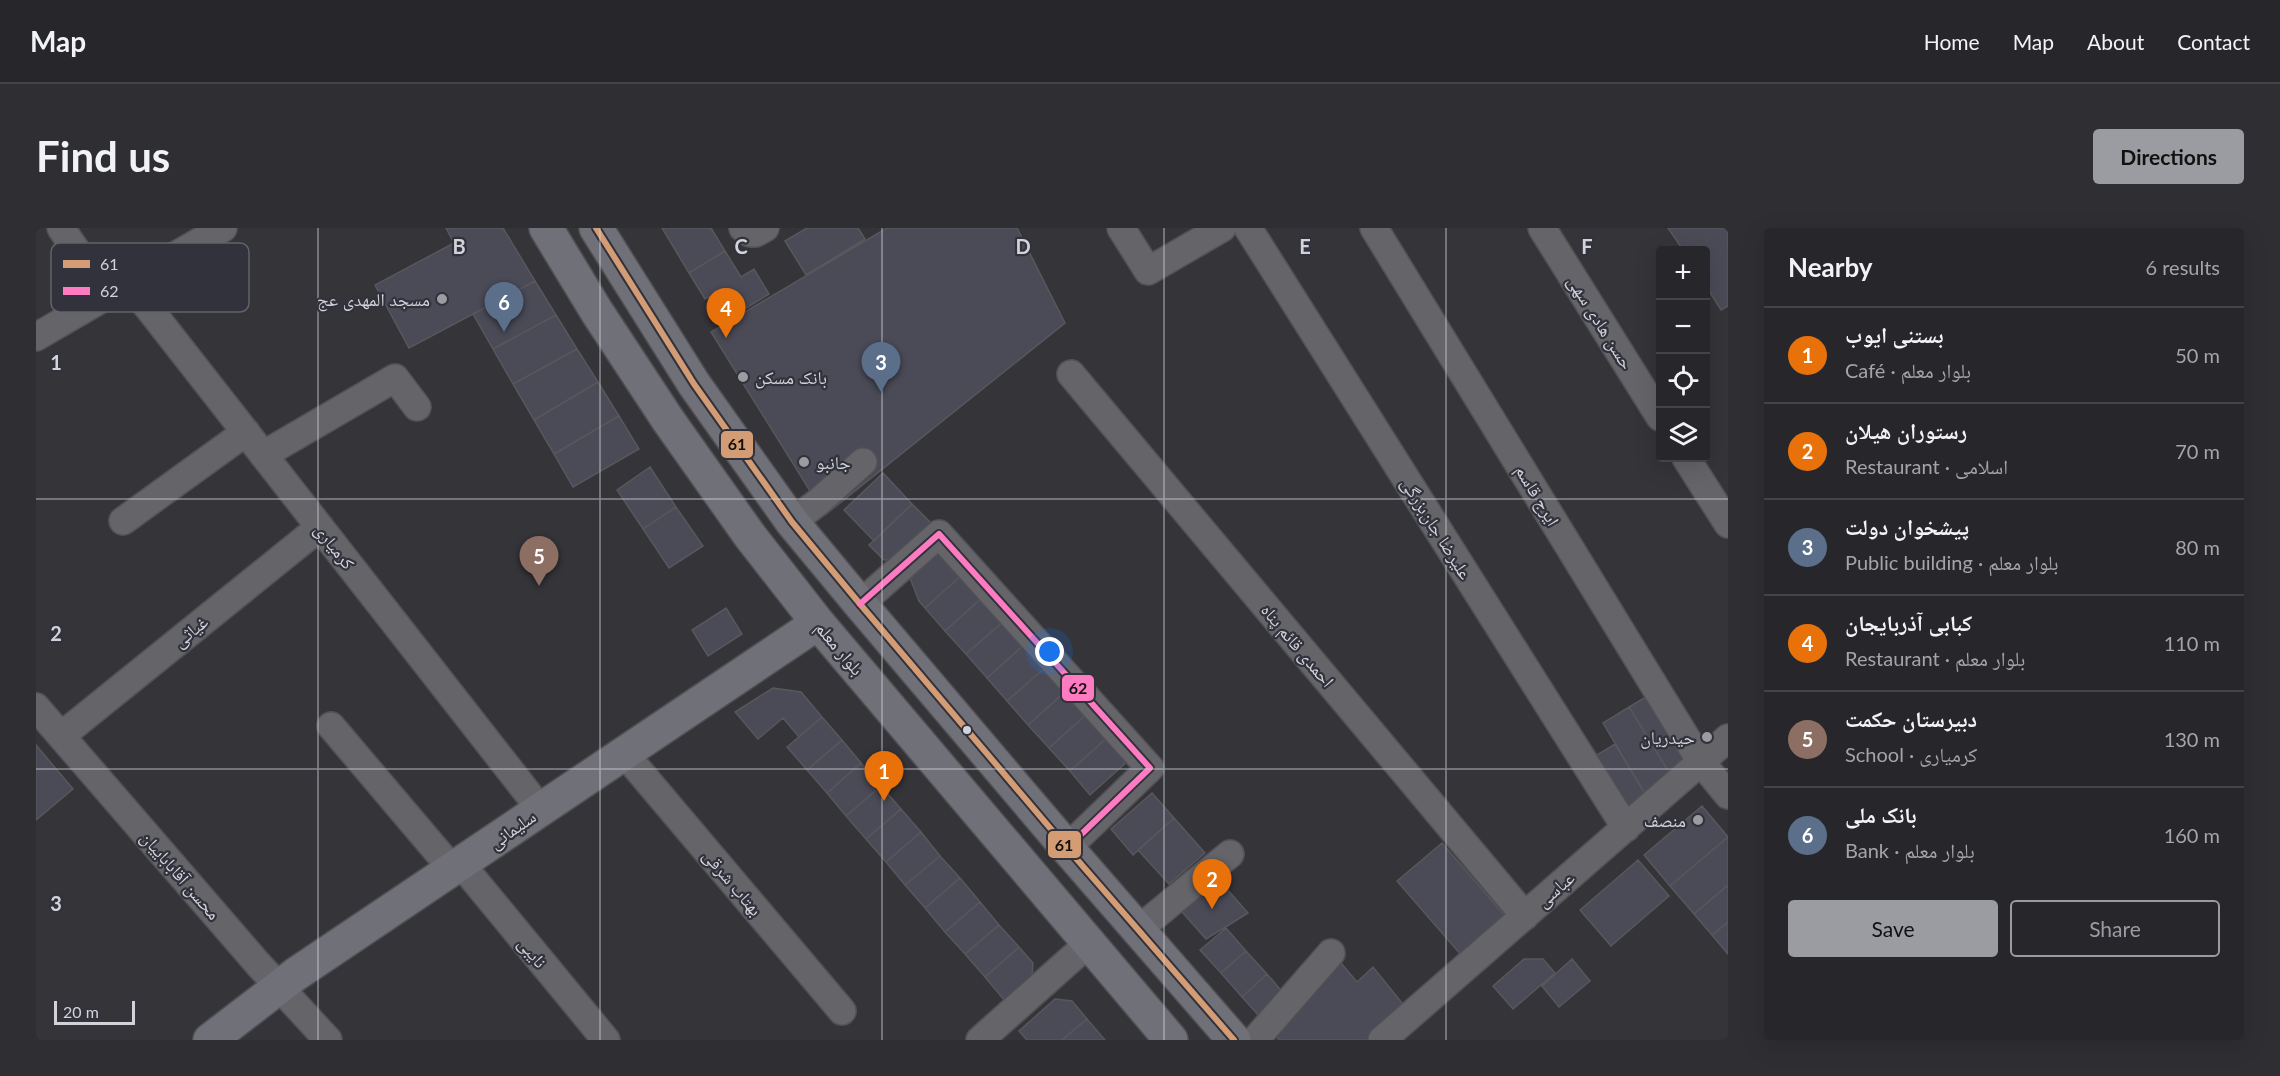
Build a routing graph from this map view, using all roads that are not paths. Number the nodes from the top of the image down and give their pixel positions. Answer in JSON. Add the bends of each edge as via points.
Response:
{"nodes":[{"id":1,"x":61,"y":228,"type":"edge"},
{"id":2,"x":223,"y":228,"type":"edge"},
{"id":3,"x":546,"y":228,"type":"edge"},
{"id":4,"x":596,"y":228,"type":"edge"},
{"id":5,"x":743,"y":228,"type":"edge"},
{"id":6,"x":765,"y":228,"type":"edge"},
{"id":7,"x":1121,"y":228,"type":"edge"},
{"id":8,"x":1222,"y":228,"type":"edge"},
{"id":9,"x":1248,"y":228,"type":"edge"},
{"id":10,"x":1374,"y":228,"type":"edge"},
{"id":11,"x":1542,"y":228,"type":"edge"},
{"id":12,"x":75,"y":243,"type":"edge"},
{"id":13,"x":197,"y":243,"type":"edge"},
{"id":14,"x":80,"y":312,"type":"edge"},
{"id":15,"x":139,"y":312,"type":"edge"},
{"id":16,"x":36,"y":338,"type":"edge"},
{"id":17,"x":1071,"y":374,"type":"dead end"},
{"id":18,"x":417,"y":406,"type":"dead end"},
{"id":19,"x":1656,"y":411,"type":"edge"},
{"id":20,"x":246,"y":432,"type":"junction"},
{"id":21,"x":263,"y":454,"type":"junction"},
{"id":22,"x":863,"y":462,"type":"dead end"},
{"id":23,"x":1689,"y":462,"type":"edge"},
{"id":24,"x":123,"y":521,"type":"dead end"},
{"id":25,"x":792,"y":522,"type":"junction"},
{"id":26,"x":1728,"y":524,"type":"edge"},
{"id":27,"x":320,"y":527,"type":"junction"},
{"id":28,"x":860,"y":604,"type":"junction"},
{"id":29,"x":818,"y":623,"type":"junction"},
{"id":30,"x":36,"y":707,"type":"edge"},
{"id":31,"x":331,"y":726,"type":"dead end"},
{"id":32,"x":61,"y":736,"type":"junction"},
{"id":33,"x":1728,"y":738,"type":"edge"},
{"id":34,"x":624,"y":753,"type":"junction"},
{"id":35,"x":1701,"y":762,"type":"junction"},
{"id":36,"x":1728,"y":795,"type":"edge"},
{"id":37,"x":541,"y":810,"type":"junction"},
{"id":38,"x":1626,"y":828,"type":"junction"},
{"id":39,"x":1067,"y":848,"type":"junction"},
{"id":40,"x":1230,"y":854,"type":"dead end"},
{"id":41,"x":457,"y":867,"type":"junction"},
{"id":42,"x":1525,"y":916,"type":"junction"},
{"id":43,"x":1139,"y":929,"type":"junction"},
{"id":44,"x":1089,"y":944,"type":"junction"},
{"id":45,"x":1331,"y":953,"type":"dead end"},
{"id":46,"x":279,"y":987,"type":"junction"},
{"id":47,"x":842,"y":1011,"type":"dead end"},
{"id":48,"x":210,"y":1040,"type":"edge"},
{"id":49,"x":328,"y":1040,"type":"edge"},
{"id":50,"x":606,"y":1040,"type":"edge"},
{"id":51,"x":980,"y":1040,"type":"edge"},
{"id":52,"x":1171,"y":1040,"type":"edge"},
{"id":53,"x":1234,"y":1040,"type":"edge"},
{"id":54,"x":1255,"y":1040,"type":"edge"},
{"id":55,"x":1382,"y":1040,"type":"edge"}],
"edges":[{"from":1,"to":12,"type":"street","name":"کرمیاری"},
{"from":2,"to":13,"type":"street"},
{"from":3,"to":29,"type":"main road","name":"بلوار معلم","via":[[668,420]]},
{"from":4,"to":25,"type":"main road","via":[[694,384]]},
{"from":5,"to":6,"type":"street","via":[[756,233]]},
{"from":7,"to":8,"type":"street","via":[[1148,271]]},
{"from":9,"to":38,"type":"street","name":"علیرضا جان‌بزرگی"},
{"from":10,"to":35,"type":"street","name":"ایرج قاسم"},
{"from":11,"to":19,"type":"street","name":"حسن هادی سهی"},
{"from":14,"to":16,"type":"street"},
{"from":15,"to":20,"type":"street","name":"کرمیاری"},
{"from":17,"to":42,"type":"street","name":"احمدی قائم پناه"},
{"from":18,"to":21,"type":"street","via":[[395,378]]},
{"from":20,"to":21,"type":"street","name":"کرمیاری"},
{"from":20,"to":24,"type":"street"},
{"from":21,"to":27,"type":"street","name":"کرمیاری"},
{"from":22,"to":25,"type":"street"},
{"from":23,"to":26,"type":"street"},
{"from":25,"to":28,"type":"main road"},
{"from":27,"to":32,"type":"street","name":"غیاثی"},
{"from":27,"to":37,"type":"street","name":"کرمیاری"},
{"from":28,"to":39,"type":"main road"},
{"from":28,"to":39,"type":"street","via":[[939,534],[1150,768]]},
{"from":29,"to":34,"type":"main road","name":"سلیمانی"},
{"from":29,"to":44,"type":"main road","name":"بلوار معلم"},
{"from":30,"to":32,"type":"street","name":"محسن آقاباباییان"},
{"from":31,"to":41,"type":"street","name":"نایبی"},
{"from":32,"to":46,"type":"street","name":"محسن آقاباباییان"},
{"from":33,"to":35,"type":"street","name":"عباسی"},
{"from":34,"to":37,"type":"main road","name":"سلیمانی"},
{"from":34,"to":47,"type":"street","name":"بهتاب شرقی"},
{"from":35,"to":36,"type":"street","name":"ایرج قاسم"},
{"from":35,"to":38,"type":"street","name":"عباسی"},
{"from":37,"to":41,"type":"main road","name":"سلیمانی"},
{"from":38,"to":42,"type":"street","name":"عباسی"},
{"from":39,"to":43,"type":"main road"},
{"from":40,"to":43,"type":"street"},
{"from":41,"to":46,"type":"main road","name":"سلیمانی"},
{"from":41,"to":50,"type":"street","name":"نایبی"},
{"from":42,"to":55,"type":"street","name":"عباسی"},
{"from":43,"to":53,"type":"main road"},
{"from":44,"to":51,"type":"street"},
{"from":44,"to":52,"type":"main road","name":"بلوار معلم"},
{"from":45,"to":54,"type":"street"},
{"from":46,"to":48,"type":"main road","name":"سلیمانی"},
{"from":46,"to":49,"type":"street","name":"محسن آقاباباییان"}]}
